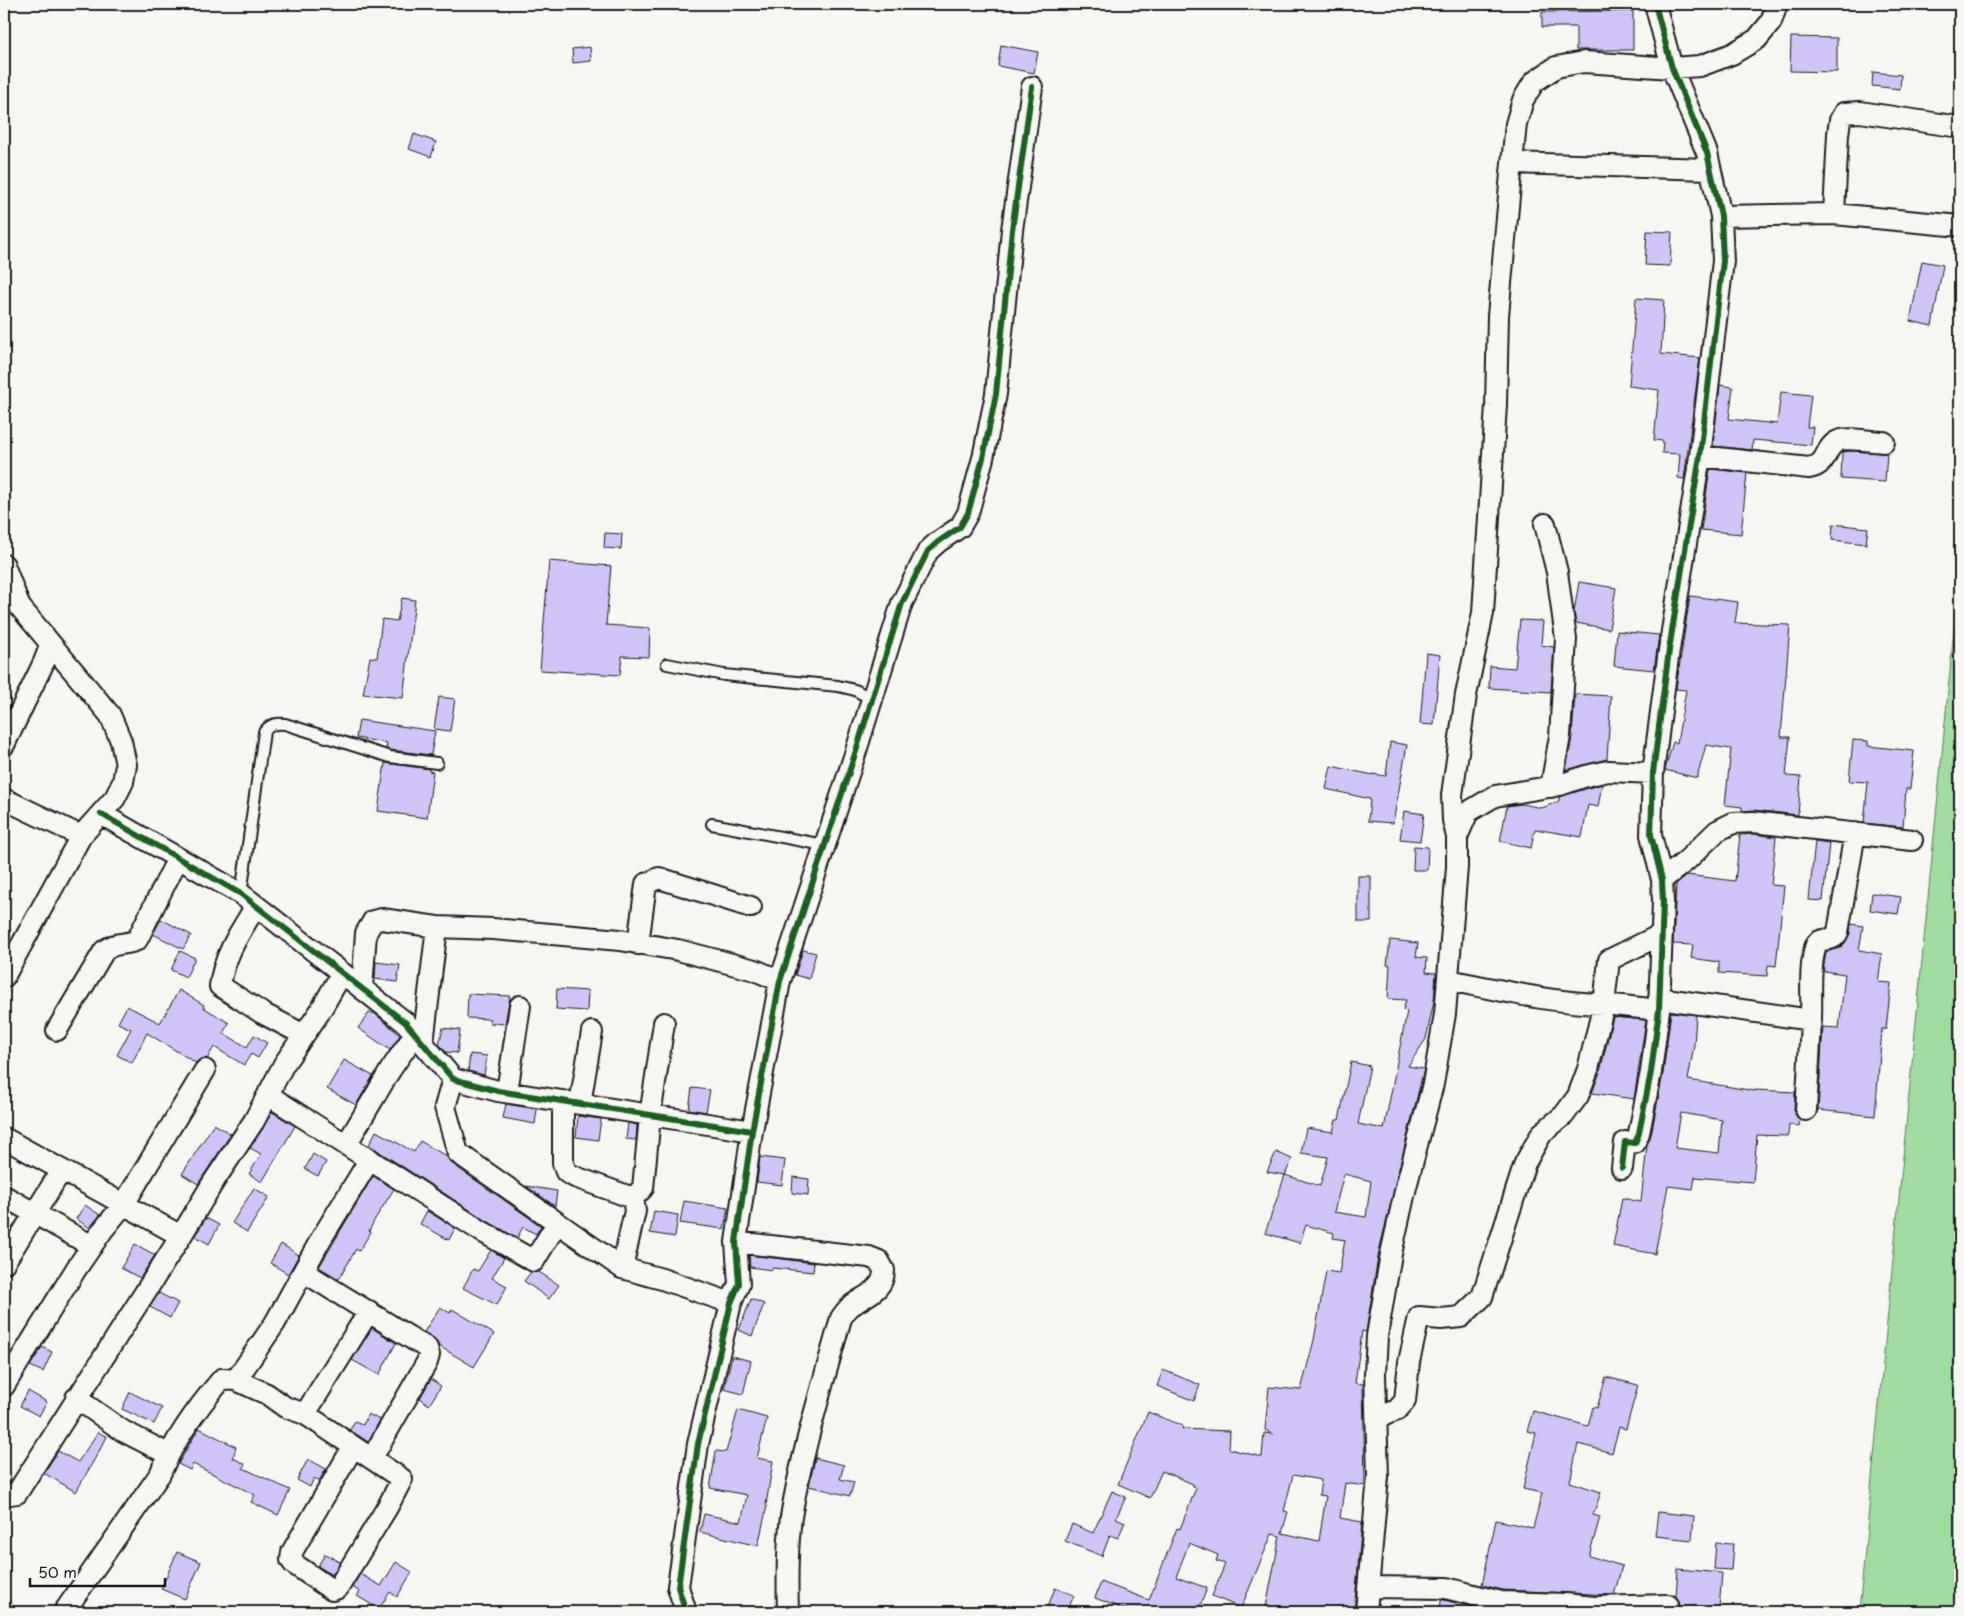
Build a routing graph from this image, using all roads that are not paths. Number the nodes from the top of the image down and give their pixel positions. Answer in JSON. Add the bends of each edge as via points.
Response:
{"nodes":[{"id":1,"x":1655,"y":4,"type":"edge"},
{"id":2,"x":1777,"y":4,"type":"edge"},
{"id":3,"x":1672,"y":68,"type":"junction"},
{"id":4,"x":1032,"y":87,"type":"dead end"},
{"id":5,"x":1960,"y":127,"type":"edge"},
{"id":6,"x":1512,"y":163,"type":"junction"},
{"id":7,"x":1710,"y":169,"type":"junction"},
{"id":8,"x":1834,"y":214,"type":"junction"},
{"id":9,"x":1721,"y":216,"type":"junction"},
{"id":10,"x":1960,"y":226,"type":"edge"},
{"id":11,"x":1884,"y":442,"type":"dead end"},
{"id":12,"x":1700,"y":456,"type":"junction"},
{"id":13,"x":1545,"y":524,"type":"dead end"},
{"id":14,"x":4,"y":565,"type":"edge"},
{"id":15,"x":12,"y":607,"type":"edge"},
{"id":16,"x":50,"y":646,"type":"junction"},
{"id":17,"x":667,"y":664,"type":"dead end"},
{"id":18,"x":872,"y":699,"type":"junction"},
{"id":19,"x":6,"y":734,"type":"edge"},
{"id":20,"x":437,"y":763,"type":"dead end"},
{"id":21,"x":1654,"y":773,"type":"junction"},
{"id":22,"x":1551,"y":787,"type":"junction"},
{"id":23,"x":4,"y":799,"type":"edge"},
{"id":24,"x":101,"y":814,"type":"junction"},
{"id":25,"x":712,"y":824,"type":"dead end"},
{"id":26,"x":1854,"y":833,"type":"junction"},
{"id":27,"x":82,"y":836,"type":"junction"},
{"id":28,"x":1457,"y":837,"type":"junction"},
{"id":29,"x":1912,"y":840,"type":"dead end"},
{"id":30,"x":824,"y":845,"type":"junction"},
{"id":31,"x":178,"y":858,"type":"junction"},
{"id":32,"x":1662,"y":880,"type":"junction"},
{"id":33,"x":248,"y":900,"type":"junction"},
{"id":34,"x":751,"y":907,"type":"dead end"},
{"id":35,"x":437,"y":927,"type":"junction"},
{"id":36,"x":1662,"y":934,"type":"junction"},
{"id":37,"x":638,"y":944,"type":"junction"},
{"id":38,"x":342,"y":973,"type":"junction"},
{"id":39,"x":4,"y":977,"type":"edge"},
{"id":40,"x":1448,"y":980,"type":"junction"},
{"id":41,"x":780,"y":981,"type":"junction"},
{"id":42,"x":362,"y":989,"type":"junction"},
{"id":43,"x":1604,"y":1004,"type":"junction"},
{"id":44,"x":1659,"y":1004,"type":"junction"},
{"id":45,"x":520,"y":1006,"type":"dead end"},
{"id":46,"x":1811,"y":1020,"type":"junction"},
{"id":47,"x":664,"y":1023,"type":"dead end"},
{"id":48,"x":57,"y":1030,"type":"dead end"},
{"id":49,"x":592,"y":1032,"type":"dead end"},
{"id":50,"x":304,"y":1035,"type":"junction"},
{"id":51,"x":419,"y":1039,"type":"junction"},
{"id":52,"x":206,"y":1070,"type":"dead end"},
{"id":53,"x":453,"y":1079,"type":"junction"},
{"id":54,"x":269,"y":1092,"type":"junction"},
{"id":55,"x":507,"y":1092,"type":"junction"},
{"id":56,"x":572,"y":1103,"type":"junction"},
{"id":57,"x":1806,"y":1110,"type":"dead end"},
{"id":58,"x":650,"y":1116,"type":"junction"},
{"id":59,"x":752,"y":1131,"type":"junction"},
{"id":60,"x":4,"y":1138,"type":"edge"},
{"id":61,"x":346,"y":1144,"type":"junction"},
{"id":62,"x":370,"y":1160,"type":"junction"},
{"id":63,"x":1622,"y":1168,"type":"dead end"},
{"id":64,"x":61,"y":1171,"type":"junction"},
{"id":65,"x":4,"y":1196,"type":"edge"},
{"id":66,"x":633,"y":1198,"type":"junction"},
{"id":67,"x":124,"y":1204,"type":"junction"},
{"id":68,"x":36,"y":1212,"type":"junction"},
{"id":69,"x":557,"y":1223,"type":"junction"},
{"id":70,"x":181,"y":1236,"type":"junction"},
{"id":71,"x":736,"y":1242,"type":"junction"},
{"id":72,"x":92,"y":1246,"type":"junction"},
{"id":73,"x":4,"y":1264,"type":"edge"},
{"id":74,"x":622,"y":1268,"type":"junction"},
{"id":75,"x":304,"y":1272,"type":"junction"},
{"id":76,"x":731,"y":1303,"type":"junction"},
{"id":77,"x":369,"y":1312,"type":"junction"},
{"id":78,"x":236,"y":1380,"type":"junction"},
{"id":79,"x":4,"y":1386,"type":"edge"},
{"id":80,"x":76,"y":1398,"type":"junction"},
{"id":81,"x":305,"y":1414,"type":"junction"},
{"id":82,"x":1377,"y":1418,"type":"junction"},
{"id":83,"x":353,"y":1446,"type":"junction"},
{"id":84,"x":168,"y":1454,"type":"junction"},
{"id":85,"x":372,"y":1458,"type":"junction"},
{"id":86,"x":4,"y":1494,"type":"edge"},
{"id":87,"x":1369,"y":1587,"type":"junction"},
{"id":88,"x":1668,"y":1605,"type":"dead end"},
{"id":89,"x":64,"y":1612,"type":"edge"},
{"id":90,"x":686,"y":1612,"type":"edge"},
{"id":91,"x":788,"y":1612,"type":"edge"},
{"id":92,"x":1366,"y":1612,"type":"edge"}],
"edges":[{"from":1,"to":3,"type":"street"},
{"from":2,"to":3,"type":"street","via":[[1771,22],[1756,39],[1732,54],[1700,66]]},
{"from":3,"to":6,"type":"street","via":[[1584,62],[1556,67],[1534,82],[1523,100],[1516,124]]},
{"from":3,"to":7,"type":"street","via":[[1707,153]]},
{"from":4,"to":18,"type":"street","via":[[1012,230],[996,394],[983,458],[968,513],[960,527],[928,551],[902,603]]},
{"from":5,"to":8,"type":"street","via":[[1860,112],[1844,113],[1839,127]]},
{"from":6,"to":7,"type":"street"},
{"from":6,"to":28,"type":"street","via":[[1498,316],[1483,613],[1466,695],[1452,795]]},
{"from":7,"to":9,"type":"street"},
{"from":8,"to":9,"type":"street"},
{"from":8,"to":10,"type":"street"},
{"from":9,"to":12,"type":"street","via":[[1723,261]]},
{"from":11,"to":12,"type":"street","via":[[1837,441],[1823,462],[1809,468]]},
{"from":12,"to":21,"type":"street","via":[[1669,650]]},
{"from":13,"to":22,"type":"street","via":[[1557,572],[1566,639],[1560,736]]},
{"from":14,"to":15,"type":"street"},
{"from":15,"to":16,"type":"street","via":[[34,622]]},
{"from":16,"to":19,"type":"street"},
{"from":16,"to":24,"type":"street","via":[[110,715],[121,740],[126,765],[123,782]]},
{"from":17,"to":18,"type":"lane","via":[[724,675],[838,686]]},
{"from":18,"to":30,"type":"street"},
{"from":20,"to":33,"type":"lane","via":[[390,757],[286,724],[268,726],[264,732]]},
{"from":21,"to":22,"type":"street","via":[[1608,771]]},
{"from":21,"to":32,"type":"street","via":[[1651,835]]},
{"from":22,"to":28,"type":"street","via":[[1496,796],[1478,805],[1468,812]]},
{"from":23,"to":27,"type":"street"},
{"from":24,"to":27,"type":"street"},
{"from":24,"to":31,"type":"street"},
{"from":25,"to":30,"type":"lane"},
{"from":26,"to":29,"type":"street"},
{"from":26,"to":32,"type":"street","via":[[1752,822],[1733,823],[1718,831]]},
{"from":26,"to":46,"type":"street","via":[[1838,932],[1831,940],[1818,942],[1815,946]]},
{"from":27,"to":39,"type":"street"},
{"from":28,"to":40,"type":"street"},
{"from":30,"to":41,"type":"street"},
{"from":31,"to":33,"type":"street"},
{"from":31,"to":48,"type":"street","via":[[137,940],[111,945],[104,951]]},
{"from":32,"to":36,"type":"street"},
{"from":33,"to":38,"type":"street"},
{"from":33,"to":50,"type":"street","via":[[223,968],[220,986]]},
{"from":34,"to":37,"type":"street","via":[[659,878],[651,880],[646,884]]},
{"from":35,"to":37,"type":"street","via":[[493,929]]},
{"from":35,"to":42,"type":"street","via":[[372,920],[366,933]]},
{"from":35,"to":51,"type":"street"},
{"from":36,"to":43,"type":"street","via":[[1609,960]]},
{"from":36,"to":44,"type":"street"},
{"from":37,"to":41,"type":"street","via":[[678,950],[754,970]]},
{"from":38,"to":42,"type":"street"},
{"from":38,"to":50,"type":"street"},
{"from":40,"to":43,"type":"street","via":[[1513,993]]},
{"from":40,"to":82,"type":"street","via":[[1433,1084],[1383,1294],[1375,1374]]},
{"from":41,"to":59,"type":"street"},
{"from":42,"to":51,"type":"street","via":[[406,1023]]},
{"from":43,"to":44,"type":"street"},
{"from":43,"to":82,"type":"street","via":[[1578,1096],[1564,1115],[1542,1133],[1525,1163],[1482,1297],[1461,1317],[1419,1317],[1405,1401],[1397,1410]]},
{"from":44,"to":46,"type":"street"},
{"from":44,"to":63,"type":"street","via":[[1651,1072],[1639,1133],[1635,1143],[1625,1142]]},
{"from":45,"to":55,"type":"street"},
{"from":46,"to":57,"type":"street"},
{"from":47,"to":58,"type":"street"},
{"from":49,"to":56,"type":"street"},
{"from":50,"to":54,"type":"street"},
{"from":51,"to":53,"type":"street"},
{"from":51,"to":61,"type":"street","via":[[391,1070]]},
{"from":52,"to":67,"type":"street"},
{"from":53,"to":55,"type":"street"},
{"from":53,"to":69,"type":"street","via":[[445,1106],[458,1153]]},
{"from":54,"to":61,"type":"street","via":[[276,1100]]},
{"from":54,"to":70,"type":"street"},
{"from":55,"to":56,"type":"street"},
{"from":56,"to":58,"type":"street"},
{"from":56,"to":66,"type":"street","via":[[563,1163],[566,1172]]},
{"from":58,"to":59,"type":"street"},
{"from":58,"to":66,"type":"street","via":[[643,1188]]},
{"from":59,"to":71,"type":"street"},
{"from":60,"to":64,"type":"street"},
{"from":61,"to":62,"type":"street"},
{"from":62,"to":69,"type":"street","via":[[534,1261]]},
{"from":62,"to":75,"type":"street"},
{"from":64,"to":67,"type":"street"},
{"from":64,"to":68,"type":"street"},
{"from":65,"to":68,"type":"street"},
{"from":66,"to":74,"type":"street","via":[[635,1211]]},
{"from":67,"to":70,"type":"street"},
{"from":67,"to":72,"type":"street"},
{"from":68,"to":72,"type":"street"},
{"from":68,"to":73,"type":"street"},
{"from":69,"to":74,"type":"street"},
{"from":70,"to":80,"type":"street"},
{"from":71,"to":76,"type":"street","via":[[739,1284]]},
{"from":71,"to":91,"type":"street","via":[[869,1257],[879,1260],[884,1270],[881,1285],[849,1307],[841,1318],[799,1472],[787,1563]]},
{"from":72,"to":79,"type":"street"},
{"from":74,"to":76,"type":"street"},
{"from":75,"to":77,"type":"street"},
{"from":75,"to":78,"type":"street"},
{"from":76,"to":90,"type":"street","via":[[698,1444],[678,1587]]},
{"from":77,"to":81,"type":"street"},
{"from":77,"to":85,"type":"street","via":[[427,1348],[429,1355]]},
{"from":78,"to":81,"type":"street","via":[[268,1394],[285,1407]]},
{"from":78,"to":84,"type":"street","via":[[222,1379],[195,1411]]},
{"from":80,"to":84,"type":"street","via":[[124,1431]]},
{"from":80,"to":86,"type":"street","via":[[17,1493]]},
{"from":81,"to":83,"type":"street"},
{"from":82,"to":87,"type":"street","via":[[1378,1477]]},
{"from":83,"to":85,"type":"street"},
{"from":83,"to":85,"type":"street","via":[[292,1552],[294,1564],[332,1590],[338,1588],[402,1479]]},
{"from":84,"to":89,"type":"street","via":[[160,1474]]},
{"from":87,"to":88,"type":"street","via":[[1446,1588],[1501,1602],[1594,1608]]},
{"from":87,"to":92,"type":"street"}]}
